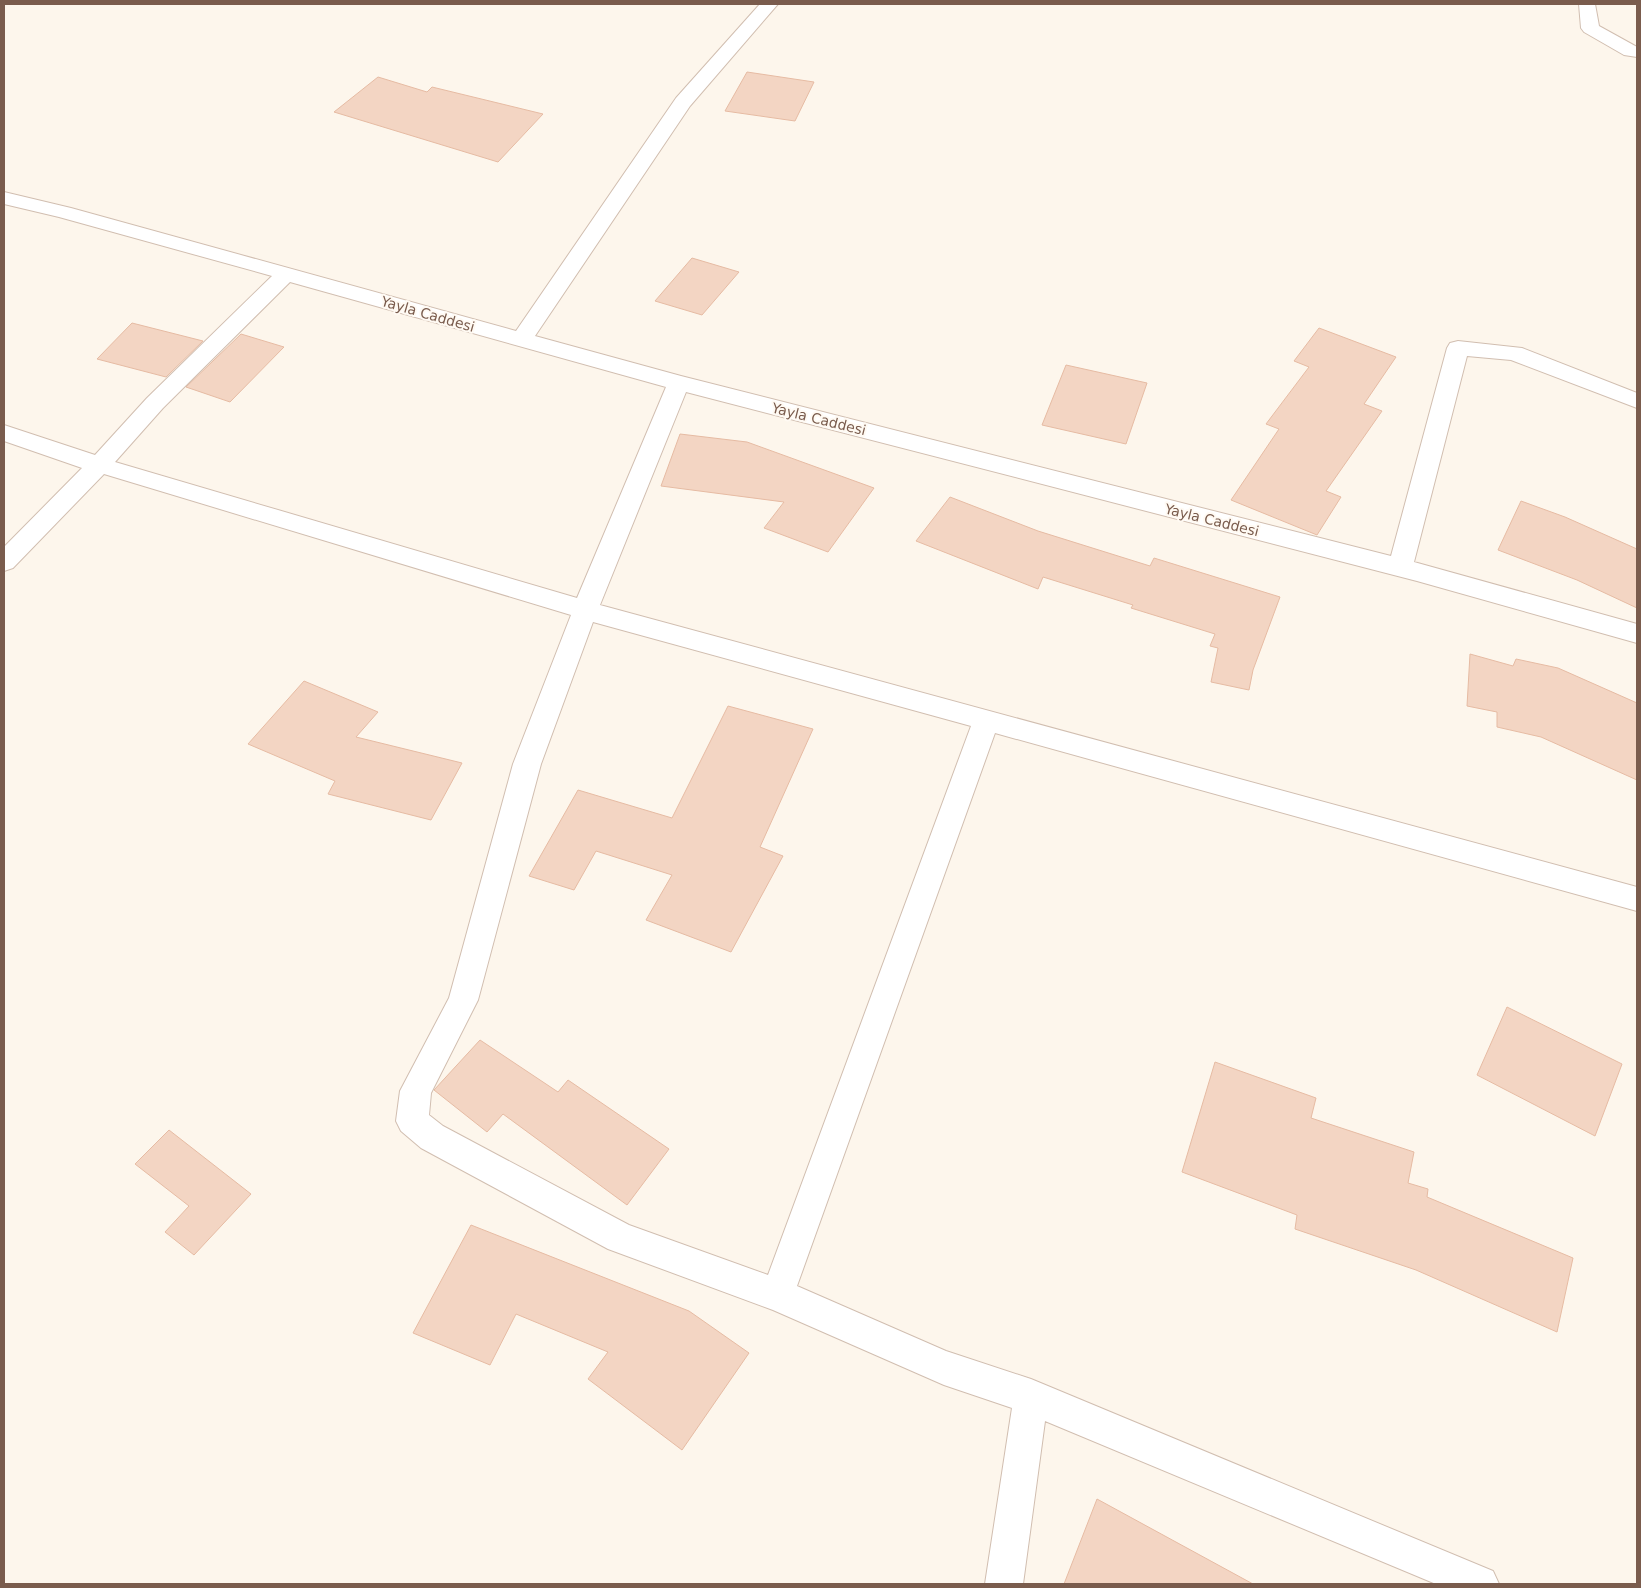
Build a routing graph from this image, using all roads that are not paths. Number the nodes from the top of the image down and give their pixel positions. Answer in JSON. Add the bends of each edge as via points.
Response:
{"nodes":[{"id":1,"x":769,"y":4,"type":"edge"},
{"id":2,"x":1588,"y":4,"type":"edge"},
{"id":3,"x":1637,"y":52,"type":"edge"},
{"id":4,"x":4,"y":198,"type":"edge"},
{"id":5,"x":286,"y":274,"type":"junction"},
{"id":6,"x":521,"y":340,"type":"junction"},
{"id":7,"x":680,"y":384,"type":"junction"},
{"id":8,"x":1637,"y":400,"type":"edge"},
{"id":9,"x":4,"y":432,"type":"edge"},
{"id":10,"x":99,"y":465,"type":"junction"},
{"id":11,"x":4,"y":562,"type":"edge"},
{"id":12,"x":1400,"y":568,"type":"junction"},
{"id":13,"x":585,"y":610,"type":"junction"},
{"id":14,"x":1637,"y":633,"type":"edge"},
{"id":15,"x":986,"y":721,"type":"junction"},
{"id":16,"x":1637,"y":899,"type":"edge"},
{"id":17,"x":777,"y":1296,"type":"junction"},
{"id":18,"x":1031,"y":1397,"type":"junction"},
{"id":19,"x":1004,"y":1584,"type":"edge"},
{"id":20,"x":1480,"y":1584,"type":"edge"}],
"edges":[{"from":1,"to":6,"type":"street","via":[[682,102]]},
{"from":2,"to":3,"type":"street","via":[[1590,28]]},
{"from":4,"to":5,"type":"street","name":"Yayla Caddesi"},
{"from":5,"to":6,"type":"street","name":"Yayla Caddesi"},
{"from":5,"to":10,"type":"street","via":[[155,403]]},
{"from":6,"to":7,"type":"street","name":"Yayla Caddesi"},
{"from":7,"to":12,"type":"street","name":"Yayla Caddesi"},
{"from":7,"to":13,"type":"street"},
{"from":8,"to":12,"type":"street","via":[[1514,353],[1458,348]]},
{"from":9,"to":10,"type":"street"},
{"from":10,"to":11,"type":"street"},
{"from":10,"to":13,"type":"street"},
{"from":12,"to":14,"type":"street","name":"Yayla Caddesi"},
{"from":13,"to":15,"type":"street"},
{"from":13,"to":17,"type":"street","via":[[527,764],[463,1000],[416,1091],[412,1121],[432,1137],[620,1238]]},
{"from":15,"to":16,"type":"street"},
{"from":15,"to":17,"type":"street"},
{"from":17,"to":18,"type":"street","via":[[944,1368]]},
{"from":18,"to":19,"type":"street"},
{"from":18,"to":20,"type":"street"}]}
